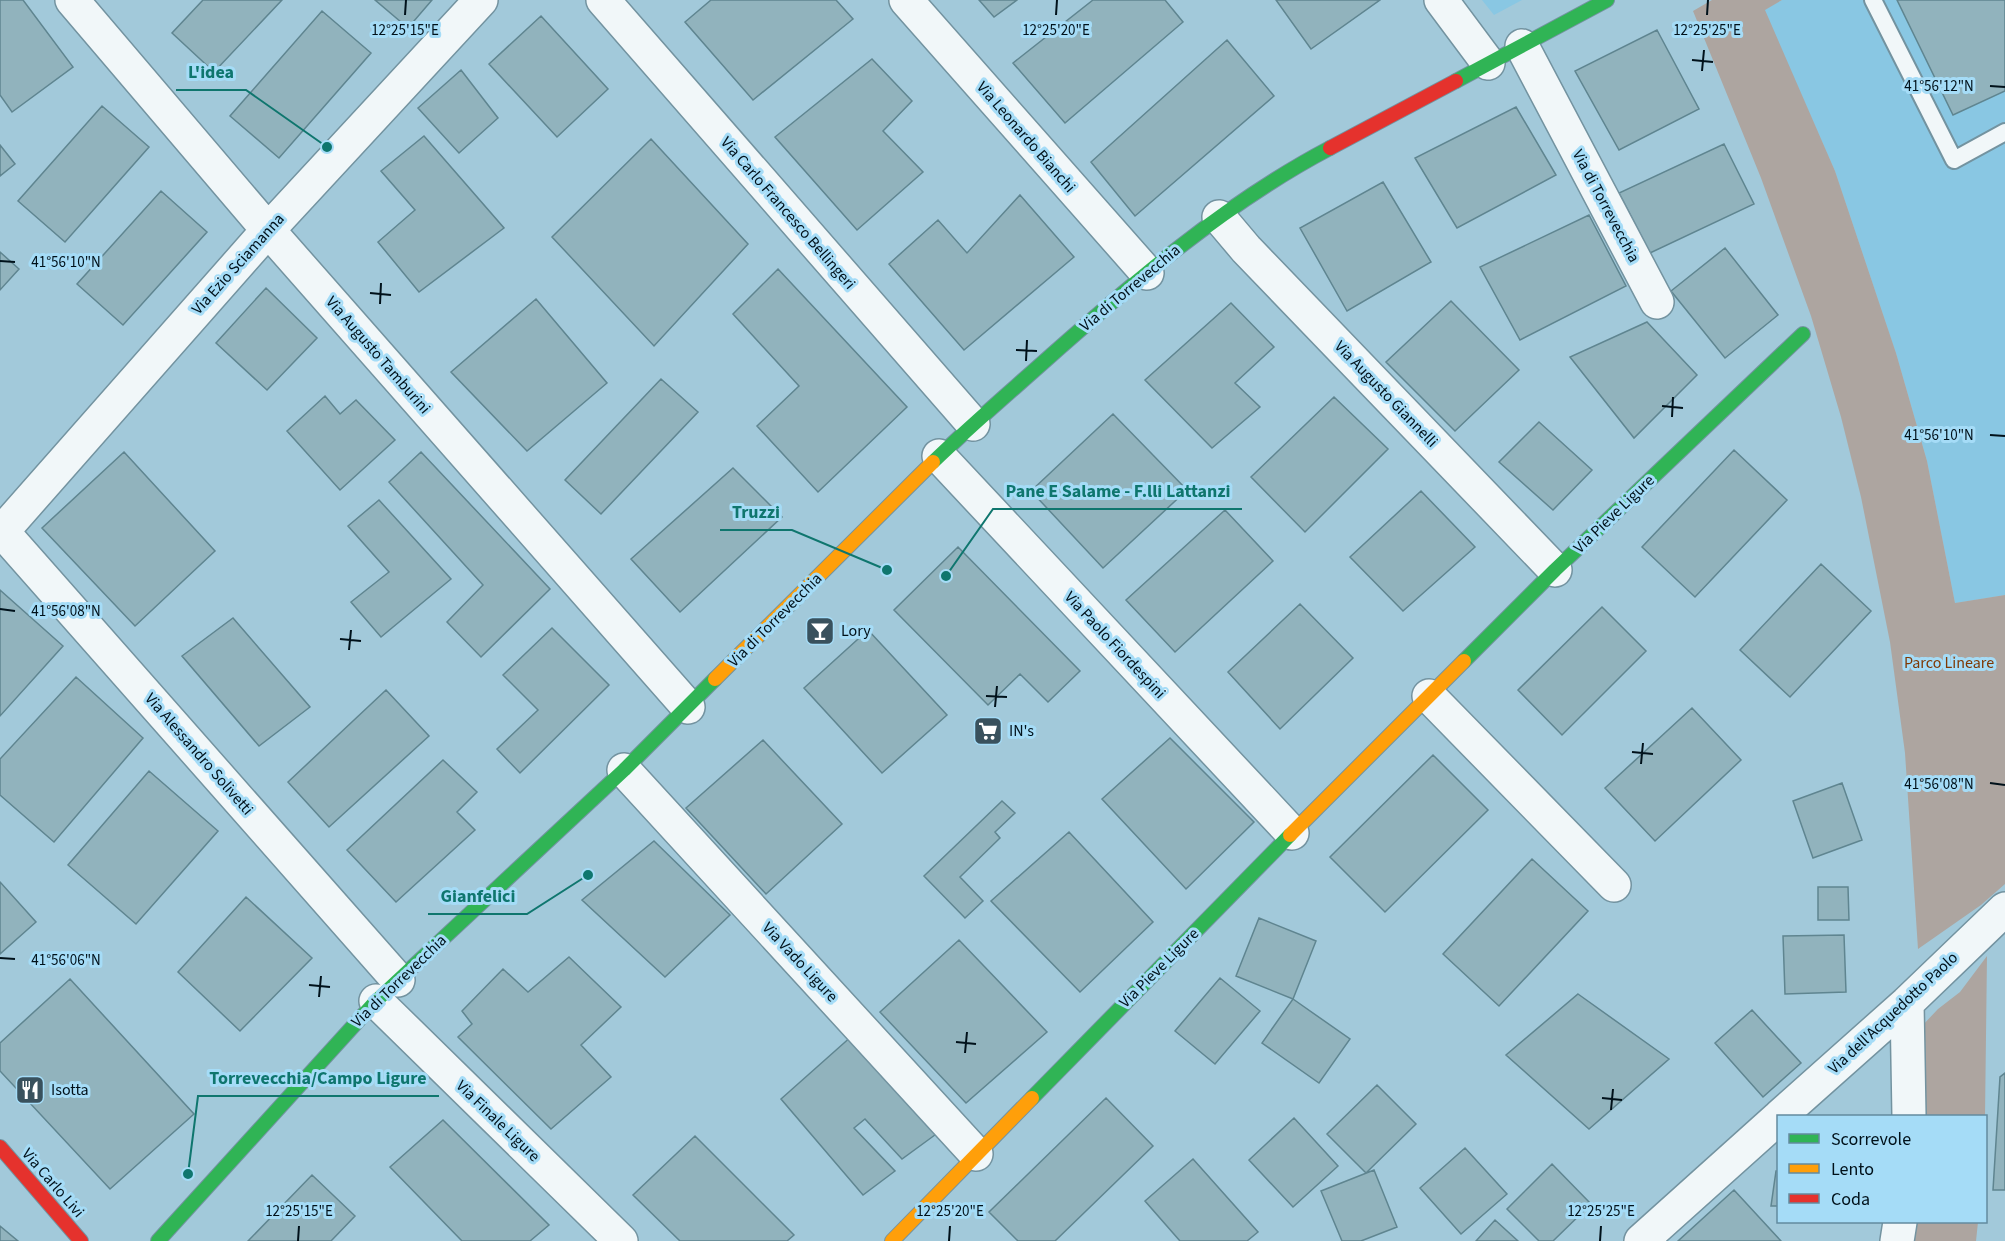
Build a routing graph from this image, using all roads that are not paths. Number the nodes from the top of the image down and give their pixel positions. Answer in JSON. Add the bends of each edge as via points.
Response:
{"nodes":[{"id":1,"x":72,"y":0,"type":"edge"},
{"id":2,"x":481,"y":0,"type":"edge"},
{"id":3,"x":603,"y":0,"type":"edge"},
{"id":4,"x":906,"y":0,"type":"edge"},
{"id":5,"x":1441,"y":0,"type":"edge"},
{"id":6,"x":1607,"y":0,"type":"edge"},
{"id":7,"x":1873,"y":0,"type":"edge"},
{"id":8,"x":1522,"y":46,"type":"junction"},
{"id":9,"x":1488,"y":63,"type":"junction"},
{"id":10,"x":2005,"y":132,"type":"edge"},
{"id":11,"x":1220,"y":217,"type":"junction"},
{"id":12,"x":268,"y":230,"type":"junction"},
{"id":13,"x":1147,"y":273,"type":"junction"},
{"id":14,"x":1657,"y":302,"type":"dead end"},
{"id":15,"x":1803,"y":334,"type":"dead end"},
{"id":16,"x":973,"y":424,"type":"junction"},
{"id":17,"x":939,"y":456,"type":"junction"},
{"id":18,"x":1,"y":531,"type":"edge"},
{"id":19,"x":1555,"y":570,"type":"junction"},
{"id":20,"x":1429,"y":696,"type":"junction"},
{"id":21,"x":688,"y":707,"type":"junction"},
{"id":22,"x":624,"y":770,"type":"junction"},
{"id":23,"x":1292,"y":833,"type":"junction"},
{"id":24,"x":1614,"y":885,"type":"dead end"},
{"id":25,"x":2005,"y":909,"type":"edge"},
{"id":26,"x":387,"y":990,"type":"junction"},
{"id":27,"x":1907,"y":1003,"type":"junction"},
{"id":28,"x":1781,"y":1115,"type":"edge"},
{"id":29,"x":1909,"y":1115,"type":"edge"},
{"id":30,"x":1777,"y":1119,"type":"edge"},
{"id":31,"x":0,"y":1147,"type":"edge"},
{"id":32,"x":976,"y":1154,"type":"junction"},
{"id":33,"x":1900,"y":1223,"type":"edge"},
{"id":34,"x":81,"y":1241,"type":"edge"},
{"id":35,"x":158,"y":1241,"type":"edge"},
{"id":36,"x":621,"y":1241,"type":"edge"},
{"id":37,"x":892,"y":1241,"type":"edge"},
{"id":38,"x":1641,"y":1241,"type":"edge"},
{"id":39,"x":1897,"y":1241,"type":"edge"}],
"edges":[{"from":1,"to":12,"type":"street","name":"Via Augusto Tamburini"},
{"from":2,"to":12,"type":"street","name":"Via Ezio Sciamanna"},
{"from":3,"to":16,"type":"street","name":"Via Carlo Francesco Bellingeri"},
{"from":4,"to":13,"type":"street","name":"Via Leonardo Bianchi"},
{"from":5,"to":9,"type":"street"},
{"from":6,"to":8,"type":"main road","name":"Via di Torrevecchia"},
{"from":7,"to":10,"type":"lane","via":[[1954,160]]},
{"from":8,"to":9,"type":"main road","name":"Via di Torrevecchia"},
{"from":8,"to":14,"type":"street","name":"Via di Torrevecchia"},
{"from":9,"to":11,"type":"main road","name":"Via di Torrevecchia","via":[[1291,170]]},
{"from":11,"to":13,"type":"main road","name":"Via di Torrevecchia"},
{"from":11,"to":19,"type":"street","name":"Via Augusto Giannelli"},
{"from":12,"to":18,"type":"street","name":"Via Ezio Sciamanna"},
{"from":12,"to":21,"type":"street","name":"Via Augusto Tamburini"},
{"from":13,"to":16,"type":"main road","name":"Via di Torrevecchia"},
{"from":15,"to":19,"type":"main road","name":"Via Pieve Ligure"},
{"from":16,"to":17,"type":"main road","name":"Via di Torrevecchia"},
{"from":17,"to":21,"type":"main road","name":"Via di Torrevecchia"},
{"from":17,"to":23,"type":"street","name":"Via Paolo Fiordespini"},
{"from":18,"to":26,"type":"street","name":"Via Alessandro Solivetti"},
{"from":19,"to":20,"type":"main road","name":"Via Pieve Ligure"},
{"from":20,"to":23,"type":"main road","name":"Via Pieve Ligure"},
{"from":20,"to":24,"type":"street"},
{"from":21,"to":22,"type":"main road","name":"Via di Torrevecchia"},
{"from":22,"to":26,"type":"main road","name":"Via di Torrevecchia"},
{"from":22,"to":32,"type":"street","name":"Via Vado Ligure"},
{"from":23,"to":32,"type":"main road","name":"Via Pieve Ligure"},
{"from":25,"to":27,"type":"street","name":"Via dell'Acquedotto Paolo"},
{"from":26,"to":35,"type":"main road","name":"Via di Torrevecchia"},
{"from":26,"to":36,"type":"street","name":"Via Finale Ligure"},
{"from":27,"to":28,"type":"street","name":"Via dell'Acquedotto Paolo"},
{"from":27,"to":29,"type":"street"},
{"from":30,"to":38,"type":"street","name":"Via dell'Acquedotto Paolo"},
{"from":31,"to":34,"type":"main road","name":"Via Carlo Livi"},
{"from":32,"to":37,"type":"main road","name":"Via Pieve Ligure"},
{"from":33,"to":39,"type":"street"}]}
